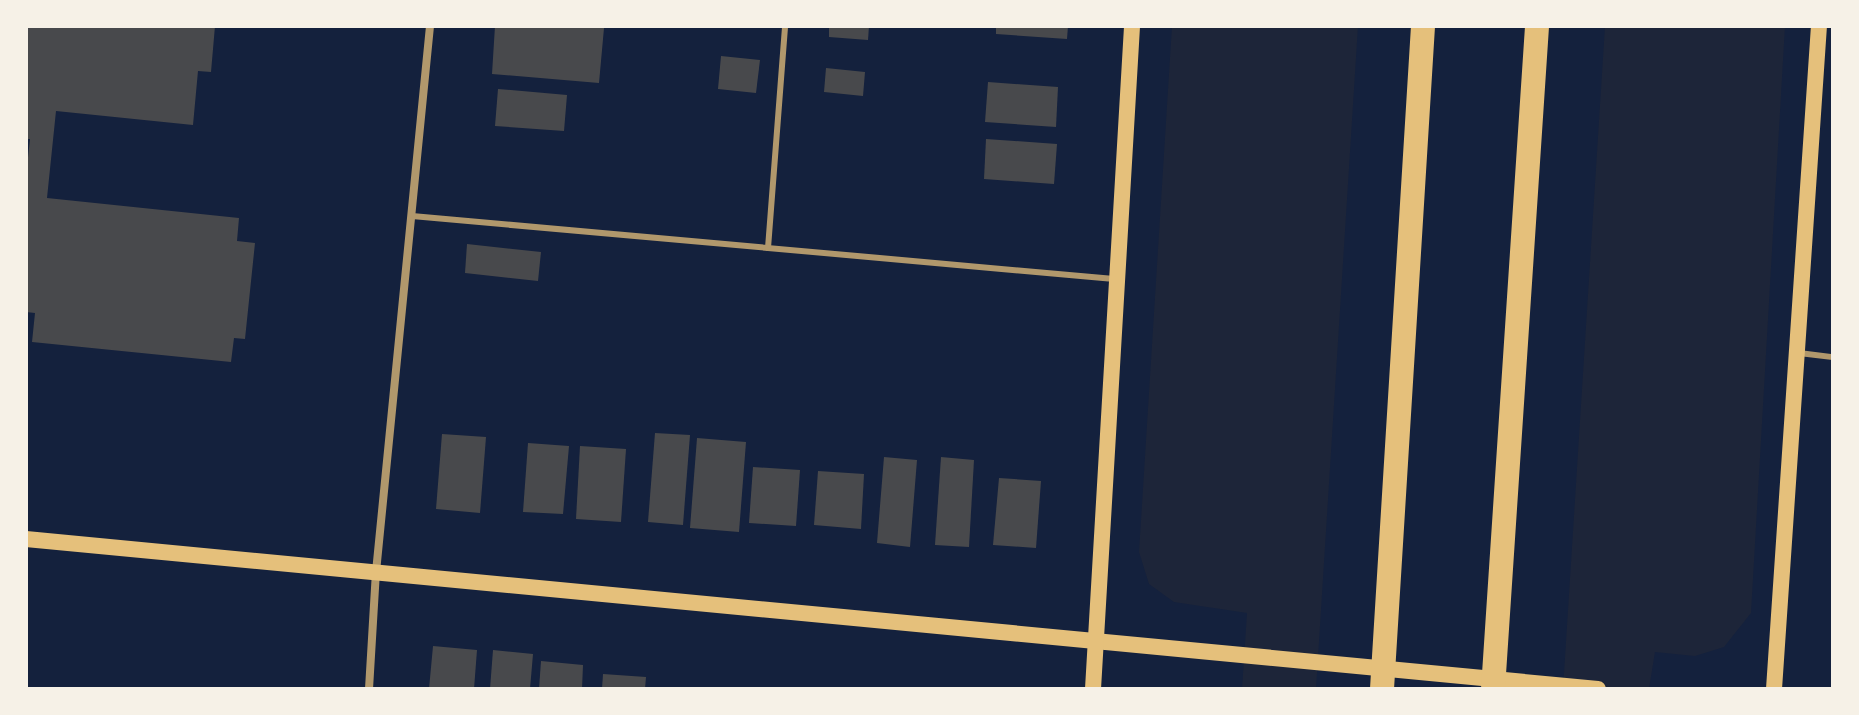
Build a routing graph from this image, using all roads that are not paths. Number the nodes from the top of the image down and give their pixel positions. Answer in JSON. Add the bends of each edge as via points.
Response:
{"nodes":[{"id":1,"x":430,"y":26,"type":"edge"},
{"id":2,"x":785,"y":26,"type":"edge"},
{"id":3,"x":1132,"y":26,"type":"edge"},
{"id":4,"x":1423,"y":26,"type":"edge"},
{"id":5,"x":1537,"y":26,"type":"edge"},
{"id":6,"x":1819,"y":26,"type":"edge"},
{"id":7,"x":412,"y":216,"type":"junction"},
{"id":8,"x":768,"y":248,"type":"junction"},
{"id":9,"x":1118,"y":279,"type":"junction"},
{"id":10,"x":1799,"y":353,"type":"junction"},
{"id":11,"x":1833,"y":357,"type":"edge"},
{"id":12,"x":26,"y":539,"type":"edge"},
{"id":13,"x":376,"y":572,"type":"junction"},
{"id":14,"x":1097,"y":642,"type":"junction"},
{"id":15,"x":369,"y":689,"type":"edge"},
{"id":16,"x":1093,"y":689,"type":"edge"},
{"id":17,"x":1382,"y":689,"type":"edge"},
{"id":18,"x":1493,"y":689,"type":"edge"},
{"id":19,"x":1598,"y":689,"type":"edge"},
{"id":20,"x":1774,"y":689,"type":"edge"}],
"edges":[{"from":1,"to":7,"type":"street"},
{"from":2,"to":8,"type":"lane"},
{"from":3,"to":9,"type":"main road"},
{"from":4,"to":17,"type":"highway"},
{"from":5,"to":18,"type":"highway"},
{"from":6,"to":10,"type":"main road"},
{"from":7,"to":8,"type":"lane"},
{"from":7,"to":13,"type":"street"},
{"from":8,"to":9,"type":"lane"},
{"from":9,"to":14,"type":"main road"},
{"from":10,"to":11,"type":"lane"},
{"from":10,"to":20,"type":"main road"},
{"from":12,"to":13,"type":"main road"},
{"from":13,"to":14,"type":"main road"},
{"from":13,"to":15,"type":"street"},
{"from":14,"to":16,"type":"main road"},
{"from":14,"to":19,"type":"main road"}]}
